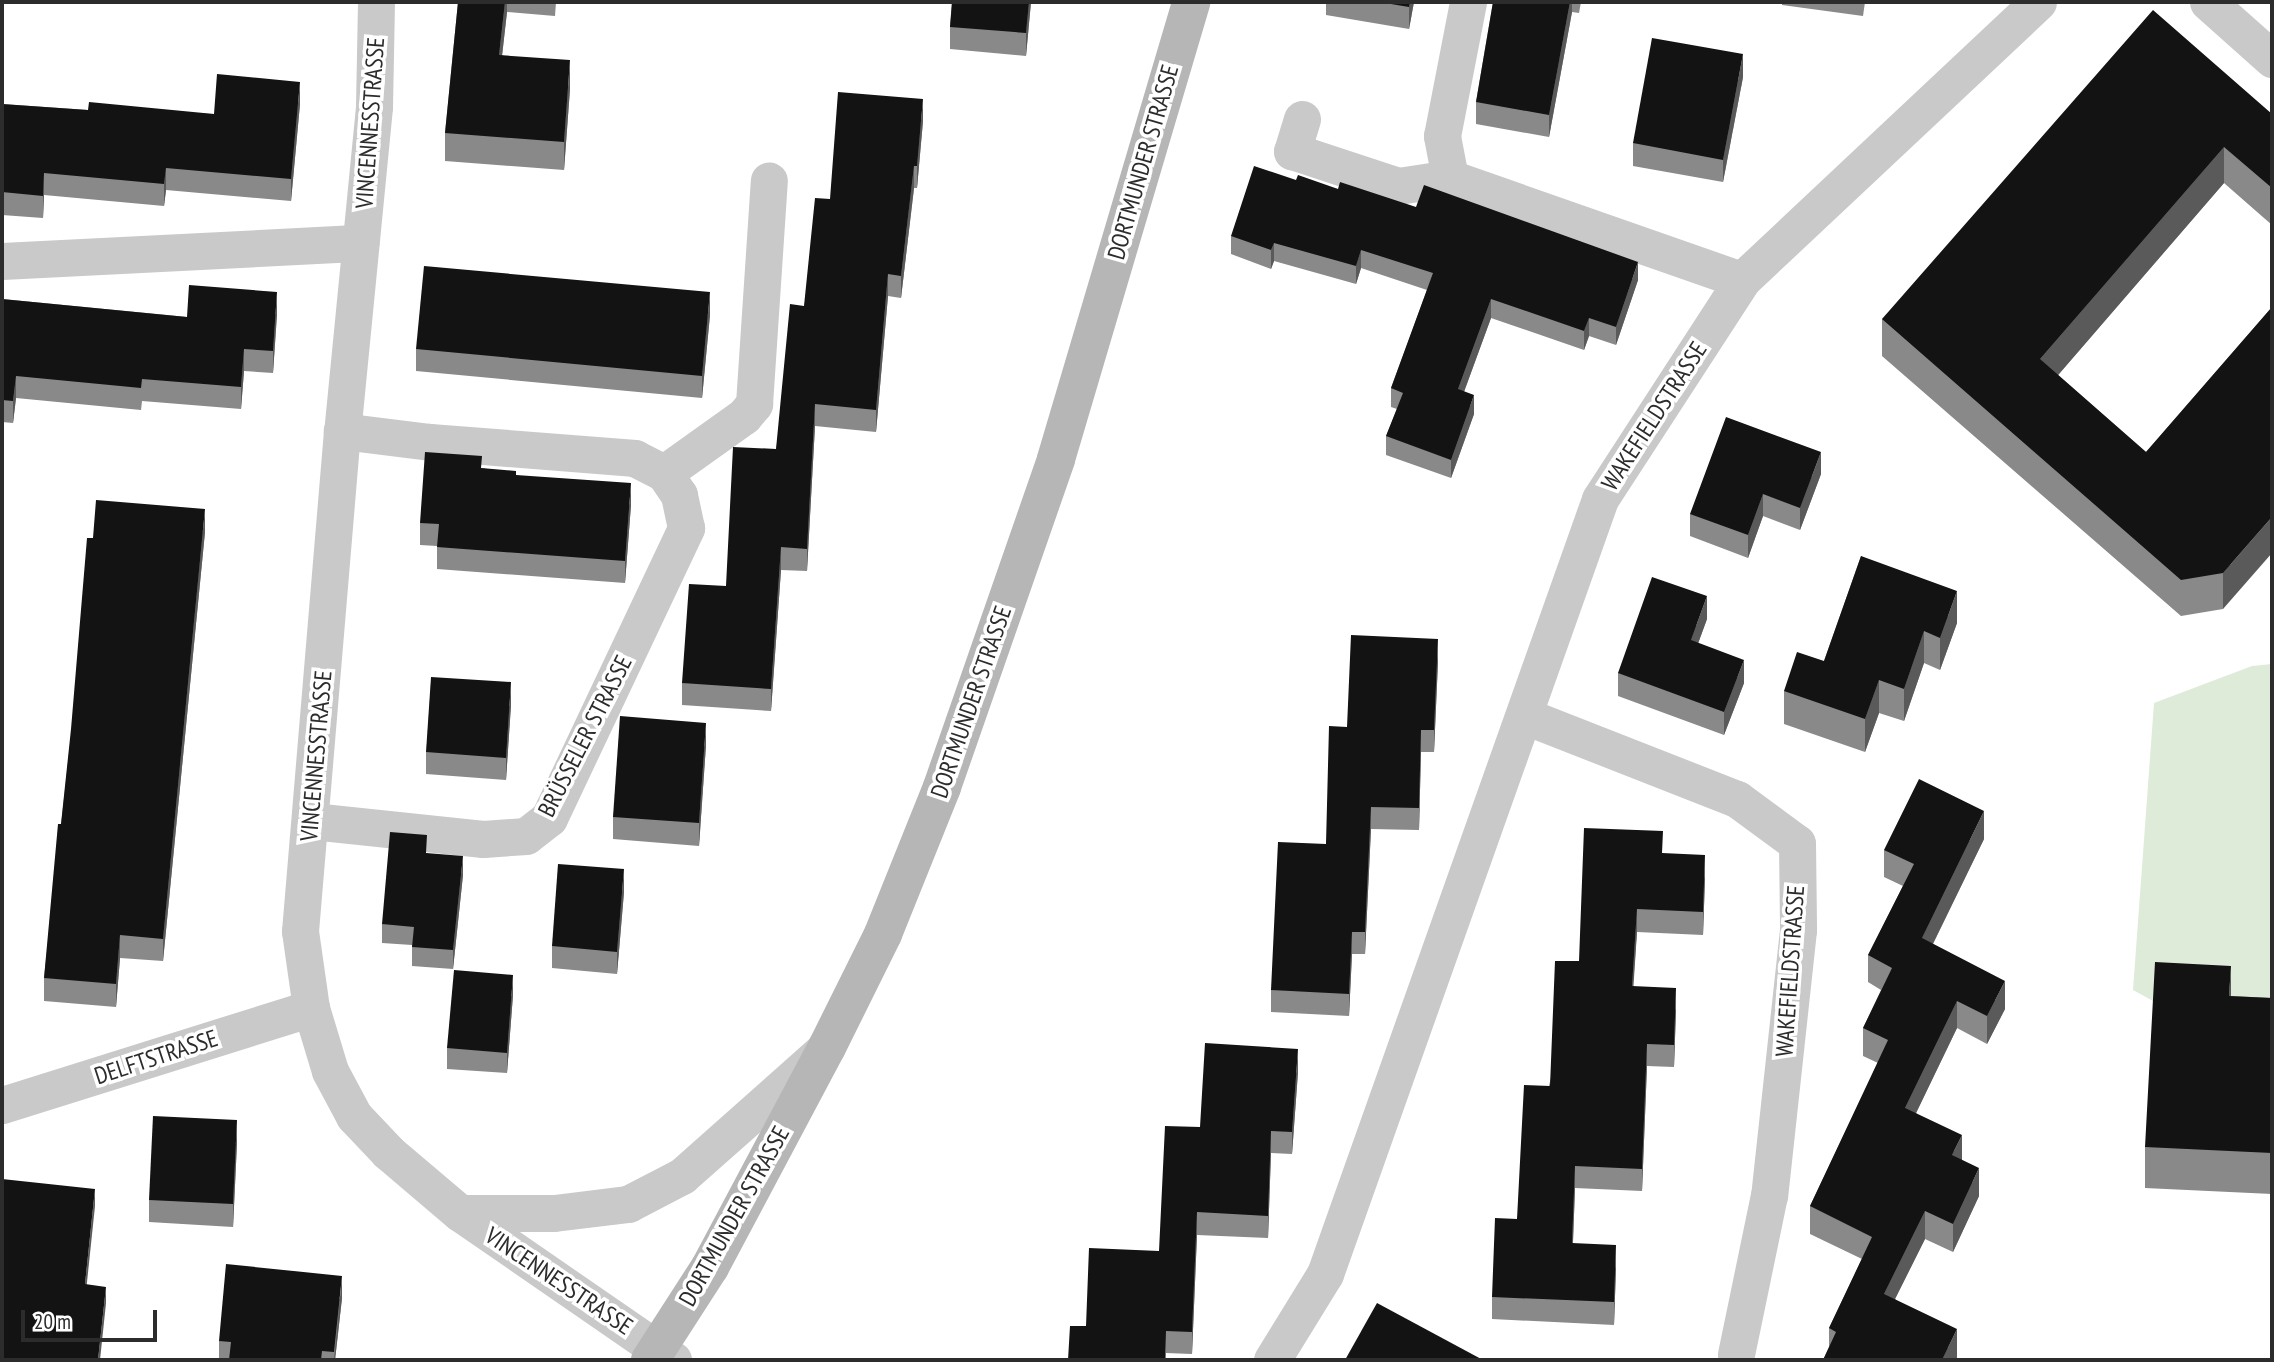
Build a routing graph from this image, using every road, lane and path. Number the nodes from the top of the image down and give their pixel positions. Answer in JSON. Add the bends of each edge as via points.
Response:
{"nodes":[{"id":1,"x":376,"y":2,"type":"edge"},
{"id":2,"x":1191,"y":2,"type":"edge"},
{"id":3,"x":1468,"y":2,"type":"edge"},
{"id":4,"x":2038,"y":2,"type":"edge"},
{"id":5,"x":2208,"y":2,"type":"edge"},
{"id":6,"x":2272,"y":59,"type":"edge"},
{"id":7,"x":1301,"y":119,"type":"dead end"},
{"id":8,"x":1450,"y":178,"type":"junction"},
{"id":9,"x":769,"y":181,"type":"dead end"},
{"id":10,"x":361,"y":243,"type":"junction"},
{"id":11,"x":2,"y":261,"type":"edge"},
{"id":12,"x":1742,"y":281,"type":"junction"},
{"id":13,"x":342,"y":431,"type":"junction"},
{"id":14,"x":664,"y":473,"type":"junction"},
{"id":15,"x":1525,"y":716,"type":"junction"},
{"id":16,"x":312,"y":821,"type":"junction"},
{"id":17,"x":311,"y":1008,"type":"junction"},
{"id":18,"x":827,"y":1047,"type":"junction"},
{"id":19,"x":2,"y":1105,"type":"edge"},
{"id":20,"x":460,"y":1213,"type":"junction"},
{"id":21,"x":1736,"y":1355,"type":"dead end"},
{"id":22,"x":660,"y":1357,"type":"edge"},
{"id":23,"x":1272,"y":1360,"type":"edge"}],
"edges":[{"from":1,"to":10,"type":"street","name":"VINCENNESSTRASSE","via":[[374,107]]},
{"from":2,"to":18,"type":"main road","name":"DORTMUNDER STRASSE","via":[[1056,459],[942,787],[883,934]]},
{"from":3,"to":8,"type":"street","via":[[1442,136]]},
{"from":4,"to":12,"type":"street","name":"WAKEFIELDSTRASSE"},
{"from":5,"to":6,"type":"street"},
{"from":7,"to":8,"type":"street","via":[[1292,151],[1398,186]]},
{"from":8,"to":12,"type":"street"},
{"from":9,"to":14,"type":"street","via":[[754,404]]},
{"from":10,"to":11,"type":"street","name":"VINCENNESSTRASSE"},
{"from":10,"to":13,"type":"street","name":"VINCENNESSTRASSE"},
{"from":12,"to":15,"type":"street","name":"WAKEFIELDSTRASSE","via":[[1600,499]]},
{"from":13,"to":14,"type":"street","via":[[635,458]]},
{"from":13,"to":16,"type":"street","name":"VINCENNESSTRASSE"},
{"from":14,"to":16,"type":"street","name":"BRÜSSELER STRASSE","via":[[679,495],[686,528],[549,818],[526,836],[483,839]]},
{"from":15,"to":21,"type":"street","name":"WAKEFIELDSTRASSE","via":[[1737,799],[1797,843],[1798,930],[1769,1195]]},
{"from":15,"to":23,"type":"street","name":"WAKEFIELDSTRASSE","via":[[1325,1274]]},
{"from":16,"to":17,"type":"street","name":"VINCENNESSTRASSE","via":[[300,931]]},
{"from":17,"to":19,"type":"street","name":"DELFTSTRASSE"},
{"from":17,"to":20,"type":"street","name":"VINCENNESSTRASSE","via":[[330,1071],[354,1116],[388,1152]]},
{"from":18,"to":20,"type":"street","name":"VINCENNESSTRASSE","via":[[681,1176],[628,1204],[554,1213]]},
{"from":18,"to":22,"type":"main road","name":"DORTMUNDER STRASSE"},
{"from":20,"to":22,"type":"street","name":"VINCENNESSTRASSE"}]}
